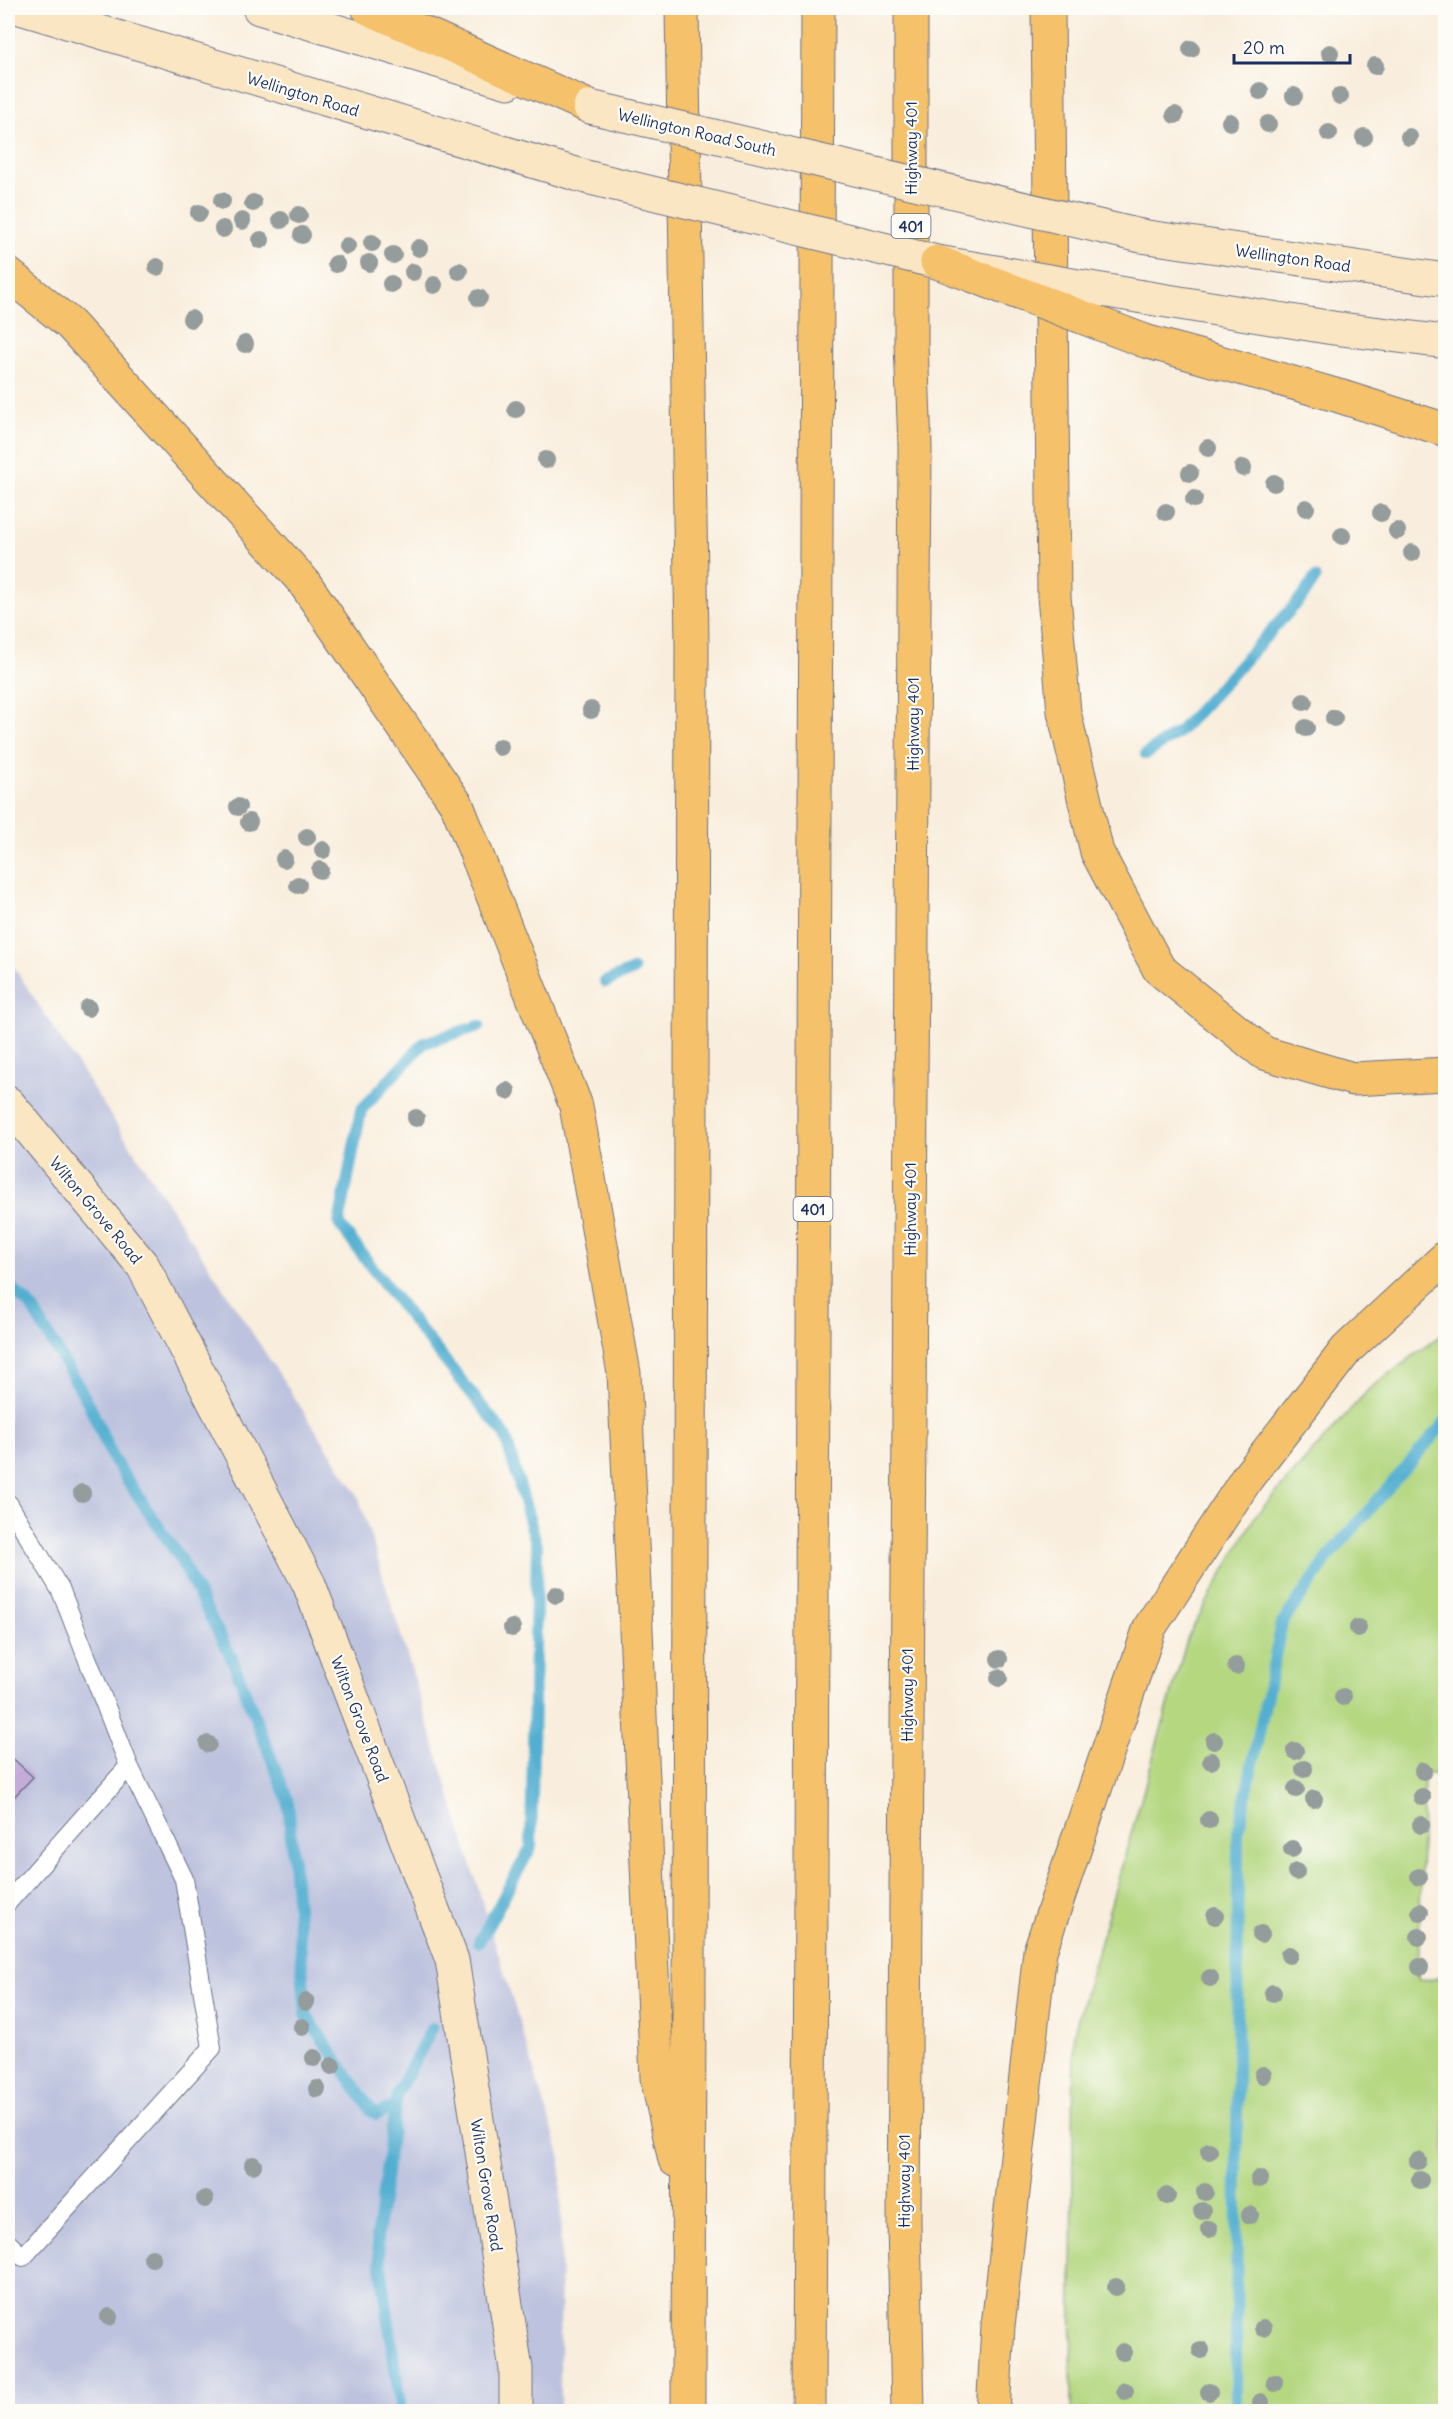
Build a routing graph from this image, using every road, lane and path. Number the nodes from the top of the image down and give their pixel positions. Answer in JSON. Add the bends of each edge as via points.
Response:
{"nodes":[{"id":1,"x":20,"y":8,"type":"edge"},
{"id":2,"x":259,"y":8,"type":"edge"},
{"id":3,"x":368,"y":8,"type":"edge"},
{"id":4,"x":682,"y":8,"type":"edge"},
{"id":5,"x":818,"y":8,"type":"edge"},
{"id":6,"x":911,"y":8,"type":"edge"},
{"id":7,"x":1048,"y":8,"type":"edge"},
{"id":8,"x":590,"y":107,"type":"junction"},
{"id":9,"x":1141,"y":236,"type":"joint"},
{"id":10,"x":937,"y":262,"type":"junction"},
{"id":11,"x":8,"y":274,"type":"edge"},
{"id":12,"x":1446,"y":280,"type":"edge"},
{"id":13,"x":1446,"y":342,"type":"edge"},
{"id":14,"x":1446,"y":430,"type":"edge"},
{"id":15,"x":1446,"y":1074,"type":"edge"},
{"id":16,"x":9,"y":1108,"type":"edge"},
{"id":17,"x":1446,"y":1257,"type":"edge"},
{"id":18,"x":8,"y":1503,"type":"edge"},
{"id":19,"x":129,"y":1766,"type":"junction"},
{"id":20,"x":8,"y":1902,"type":"edge"},
{"id":21,"x":688,"y":2220,"type":"junction"},
{"id":22,"x":8,"y":2242,"type":"edge"},
{"id":23,"x":516,"y":2412,"type":"edge"},
{"id":24,"x":688,"y":2412,"type":"edge"},
{"id":25,"x":809,"y":2412,"type":"edge"},
{"id":26,"x":908,"y":2412,"type":"edge"},
{"id":27,"x":993,"y":2412,"type":"edge"}],
"edges":[{"from":1,"to":10,"type":"main road","name":"Wellington Road","bridge":true,"via":[[586,177]]},
{"from":2,"to":8,"type":"main road","name":"Wellington Road South"},
{"from":3,"to":8,"type":"highway"},
{"from":4,"to":21,"type":"highway","via":[[692,644]]},
{"from":5,"to":25,"type":"highway","number":"401"},
{"from":6,"to":26,"type":"highway","name":"Highway 401","number":"401","via":[[915,458],[904,2222]]},
{"from":7,"to":15,"type":"highway","via":[[1054,596],[1064,712],[1097,852],[1159,969],[1264,1053],[1353,1079]]},
{"from":8,"to":9,"type":"main road","name":"Wellington Road South","bridge":true},
{"from":9,"to":12,"type":"main road","name":"Wellington Road"},
{"from":10,"to":13,"type":"main road","bridge":true,"via":[[1333,328]]},
{"from":10,"to":14,"type":"highway","bridge":true,"via":[[1144,341],[1362,402]]},
{"from":11,"to":21,"type":"highway","via":[[70,324],[303,581],[456,805],[576,1106],[624,1373],[657,2078]]},
{"from":16,"to":23,"type":"main road","name":"Wilton Grove Road","via":[[143,1266],[309,1584],[452,1960],[516,2369]]},
{"from":17,"to":27,"type":"highway","via":[[1347,1349],[1247,1478],[1150,1627],[1040,1951],[998,2326]]},
{"from":18,"to":19,"type":"lane","via":[[61,1591]]},
{"from":19,"to":20,"type":"lane"},
{"from":19,"to":22,"type":"lane","via":[[184,1880],[212,2049],[23,2257]]},
{"from":21,"to":24,"type":"highway"}]}
